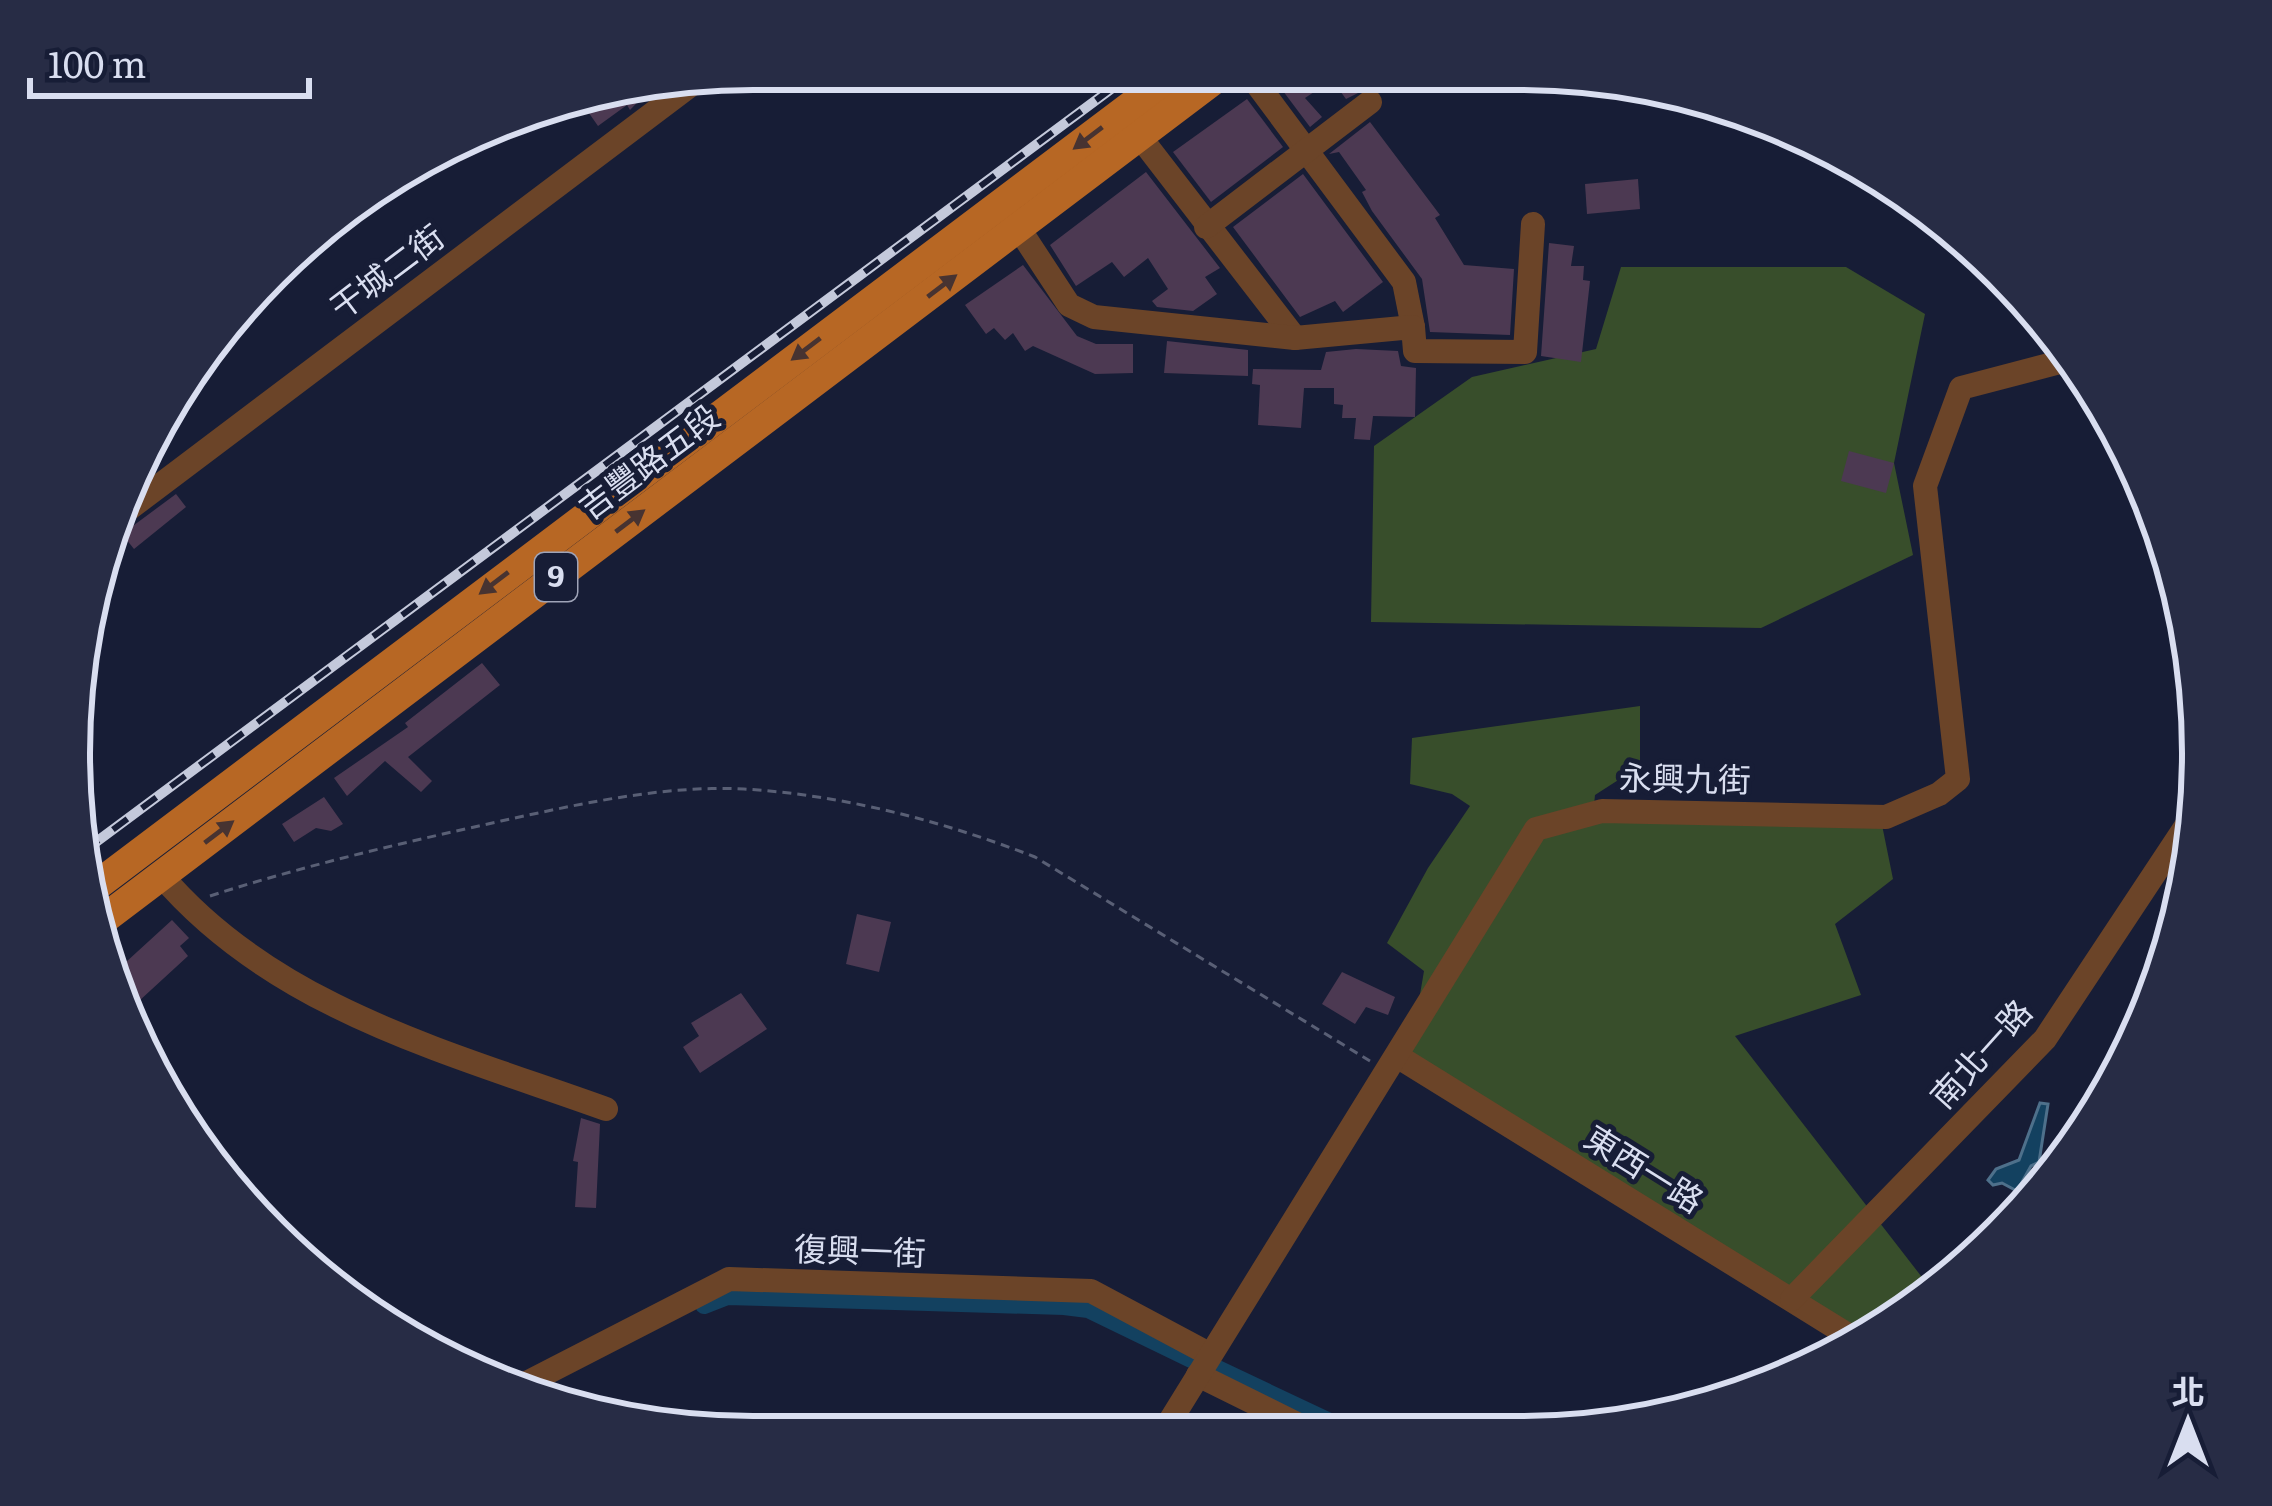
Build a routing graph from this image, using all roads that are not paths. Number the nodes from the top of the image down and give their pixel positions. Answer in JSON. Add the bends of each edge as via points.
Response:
{"nodes":[{"id":1,"x":1155,"y":90,"type":"edge"},
{"id":2,"x":1201,"y":90,"type":"edge"},
{"id":3,"x":1262,"y":90,"type":"edge"},
{"id":4,"x":678,"y":95,"type":"edge"},
{"id":5,"x":1370,"y":102,"type":"dead end"},
{"id":6,"x":1140,"y":137,"type":"junction"},
{"id":7,"x":1307,"y":148,"type":"junction"},
{"id":8,"x":1010,"y":215,"type":"junction"},
{"id":9,"x":1533,"y":224,"type":"dead end"},
{"id":10,"x":1206,"y":226,"type":"junction"},
{"id":11,"x":1413,"y":327,"type":"junction"},
{"id":12,"x":1295,"y":338,"type":"junction"},
{"id":13,"x":2056,"y":364,"type":"edge"},
{"id":14,"x":139,"y":501,"type":"edge"},
{"id":15,"x":2176,"y":841,"type":"edge"},
{"id":16,"x":161,"y":875,"type":"junction"},
{"id":17,"x":103,"y":881,"type":"edge"},
{"id":18,"x":110,"y":914,"type":"edge"},
{"id":19,"x":1393,"y":1064,"type":"junction"},
{"id":20,"x":606,"y":1108,"type":"dead end"},
{"id":21,"x":1792,"y":1299,"type":"junction"},
{"id":22,"x":1842,"y":1331,"type":"edge"},
{"id":23,"x":1203,"y":1365,"type":"junction"},
{"id":24,"x":536,"y":1379,"type":"edge"},
{"id":25,"x":1173,"y":1416,"type":"edge"},
{"id":26,"x":1287,"y":1416,"type":"edge"}],
"edges":[{"from":1,"to":8,"type":"main road","number":"9","one_way":true},
{"from":2,"to":6,"type":"main road","number":"9"},
{"from":3,"to":7,"type":"street"},
{"from":4,"to":14,"type":"street","name":"干城二街"},
{"from":5,"to":7,"type":"street"},
{"from":6,"to":8,"type":"main road","number":"9"},
{"from":6,"to":10,"type":"street"},
{"from":7,"to":10,"type":"street"},
{"from":7,"to":11,"type":"street","via":[[1405,282]]},
{"from":8,"to":12,"type":"street","via":[[1069,304],[1094,317]]},
{"from":16,"to":8,"type":"main road","name":"吉豐路五段","number":"9","one_way":true},
{"from":8,"to":17,"type":"main road","name":"吉豐路五段","number":"9","one_way":true},
{"from":9,"to":11,"type":"street","via":[[1525,352],[1415,351]]},
{"from":10,"to":12,"type":"street"},
{"from":11,"to":12,"type":"street"},
{"from":13,"to":19,"type":"street","name":"永興九街","via":[[1961,388],[1925,486],[1958,779],[1886,817],[1602,811],[1536,829]]},
{"from":15,"to":21,"type":"street","name":"南北一路","via":[[2045,1039]]},
{"from":16,"to":18,"type":"main road","name":"吉豐路五段","number":"9"},
{"from":16,"to":20,"type":"street","via":[[250,958],[346,1013]]},
{"from":19,"to":21,"type":"street","name":"東西一路"},
{"from":19,"to":23,"type":"street","name":"永興九街"},
{"from":21,"to":22,"type":"street","name":"東西一路"},
{"from":23,"to":24,"type":"street","name":"復興一街","via":[[1091,1291],[729,1279]]},
{"from":23,"to":25,"type":"street","name":"永興九街"},
{"from":23,"to":26,"type":"street","name":"復興一街"}]}
